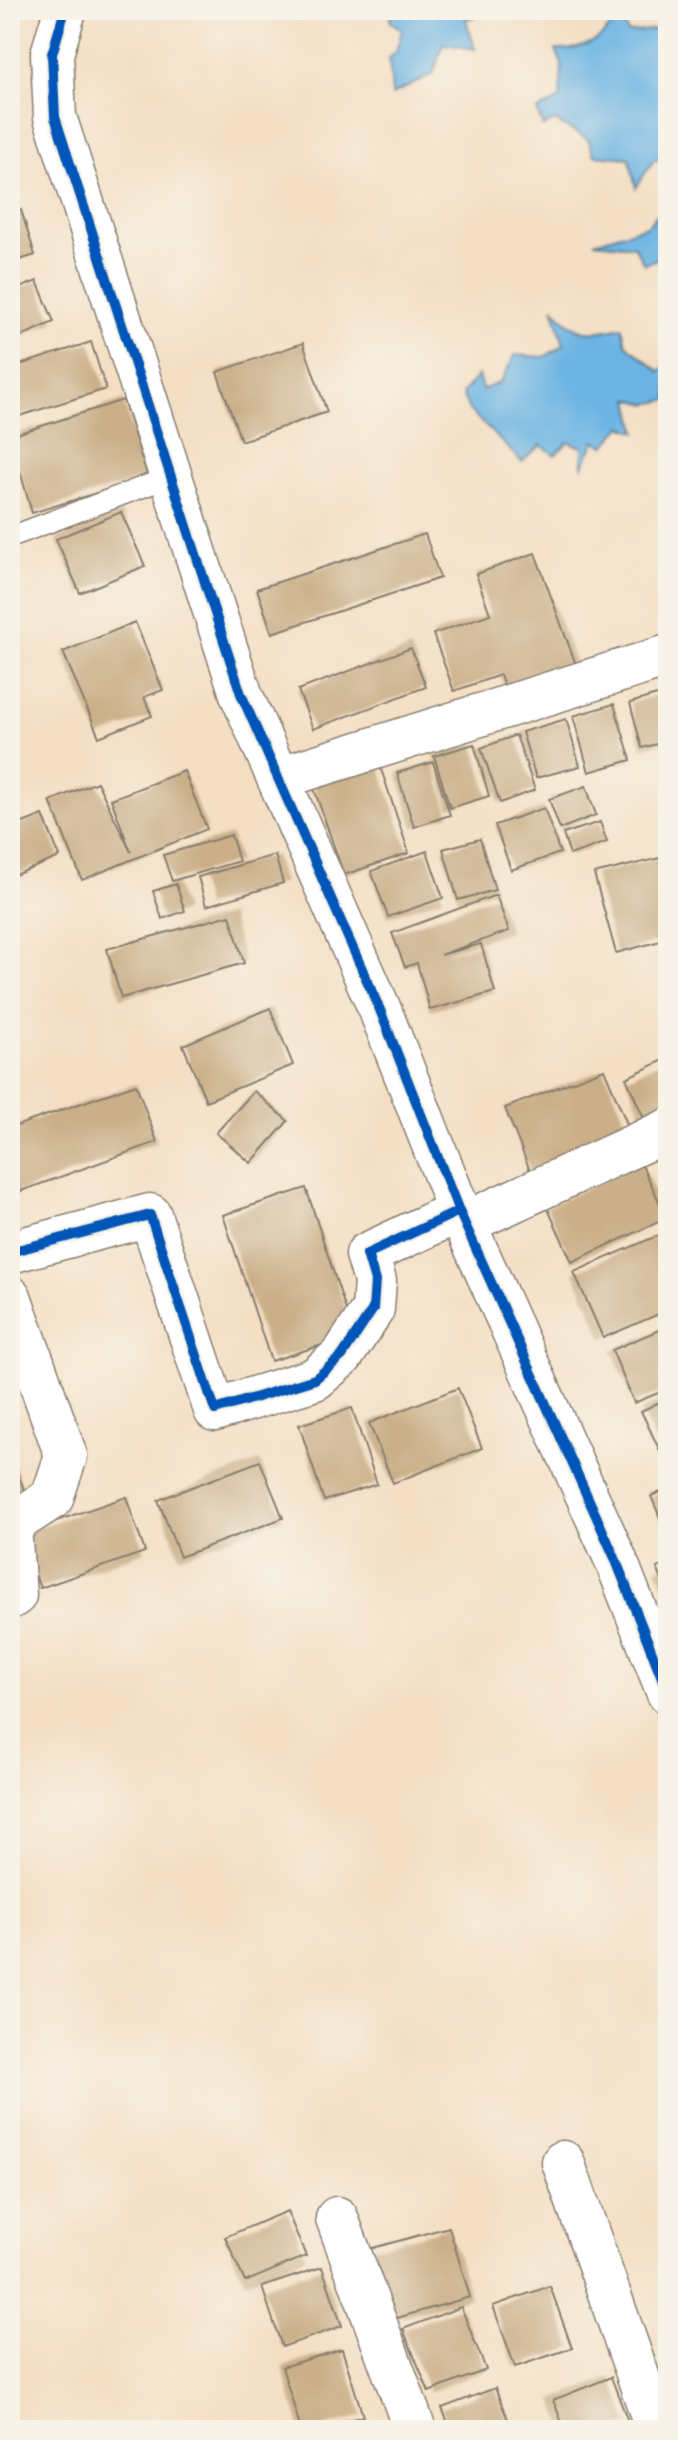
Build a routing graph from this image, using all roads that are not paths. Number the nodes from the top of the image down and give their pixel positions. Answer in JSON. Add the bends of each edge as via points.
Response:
{"nodes":[{"id":1,"x":65,"y":10,"type":"edge"},
{"id":2,"x":172,"y":476,"type":"junction"},
{"id":3,"x":10,"y":537,"type":"edge"},
{"id":4,"x":668,"y":656,"type":"edge"},
{"id":5,"x":279,"y":778,"type":"junction"},
{"id":6,"x":668,"y":1130,"type":"edge"},
{"id":7,"x":462,"y":1217,"type":"junction"},
{"id":8,"x":10,"y":1252,"type":"edge"},
{"id":9,"x":10,"y":1297,"type":"edge"},
{"id":10,"x":10,"y":1526,"type":"edge"},
{"id":11,"x":10,"y":1598,"type":"edge"},
{"id":12,"x":668,"y":1693,"type":"edge"},
{"id":13,"x":563,"y":2162,"type":"dead end"},
{"id":14,"x":337,"y":2218,"type":"dead end"},
{"id":15,"x":415,"y":2430,"type":"edge"},
{"id":16,"x":657,"y":2430,"type":"edge"}],
"edges":[{"from":1,"to":2,"type":"street","via":[[52,54],[55,117]]},
{"from":2,"to":3,"type":"lane"},
{"from":2,"to":5,"type":"street","via":[[241,694]]},
{"from":4,"to":5,"type":"street"},
{"from":5,"to":7,"type":"street"},
{"from":6,"to":7,"type":"street"},
{"from":7,"to":8,"type":"street","via":[[367,1254],[375,1281],[373,1309],[342,1356],[315,1379],[215,1410],[150,1215]]},
{"from":7,"to":12,"type":"street","via":[[615,1558]]},
{"from":9,"to":10,"type":"street","via":[[66,1456],[52,1498]]},
{"from":10,"to":11,"type":"street","via":[[15,1595]]},
{"from":13,"to":16,"type":"street"},
{"from":14,"to":15,"type":"street"}]}
